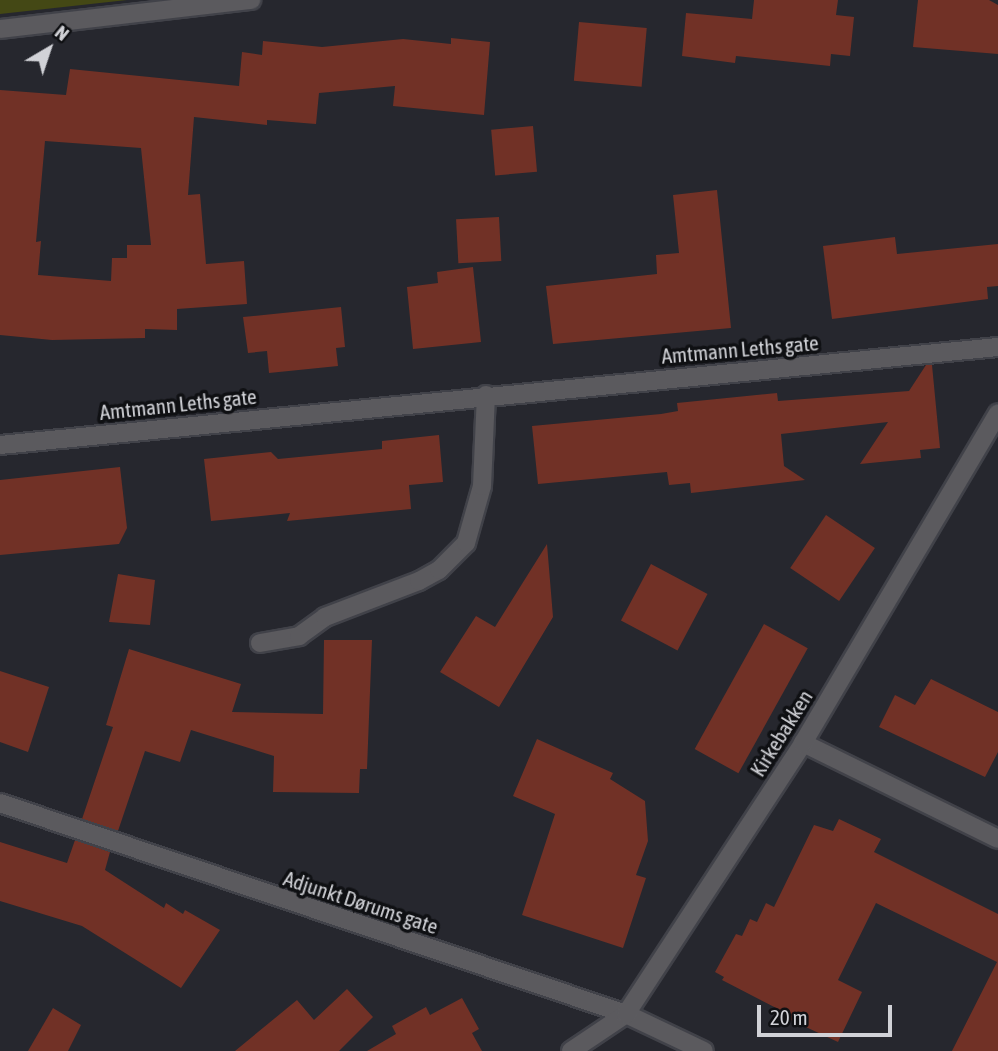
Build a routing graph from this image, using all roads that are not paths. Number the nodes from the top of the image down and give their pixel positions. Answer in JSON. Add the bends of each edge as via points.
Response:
{"nodes":[{"id":1,"x":251,"y":0,"type":"edge"},
{"id":2,"x":0,"y":29,"type":"edge"},
{"id":3,"x":998,"y":347,"type":"edge"},
{"id":4,"x":486,"y":396,"type":"junction"},
{"id":5,"x":998,"y":413,"type":"edge"},
{"id":6,"x":0,"y":445,"type":"edge"},
{"id":7,"x":260,"y":643,"type":"dead end"},
{"id":8,"x":803,"y":743,"type":"junction"},
{"id":9,"x":0,"y":803,"type":"edge"},
{"id":10,"x":998,"y":839,"type":"edge"},
{"id":11,"x":625,"y":1014,"type":"junction"},
{"id":12,"x":571,"y":1051,"type":"edge"},
{"id":13,"x":704,"y":1051,"type":"edge"}],
"edges":[{"from":1,"to":2,"type":"street"},
{"from":3,"to":4,"type":"street","name":"Amtmann Leths gate"},
{"from":4,"to":6,"type":"street","name":"Amtmann Leths gate"},
{"from":4,"to":7,"type":"street","via":[[482,486],[466,543],[439,570],[419,581],[325,617],[299,636]]},
{"from":5,"to":8,"type":"street","name":"Kirkebakken"},
{"from":8,"to":10,"type":"street"},
{"from":8,"to":11,"type":"street","name":"Kirkebakken"},
{"from":9,"to":11,"type":"street","name":"Adjunkt Dørums gate"},
{"from":11,"to":12,"type":"street","name":"Kirkebakken"},
{"from":11,"to":13,"type":"street","name":"Adjunkt Dørums gate"}]}
